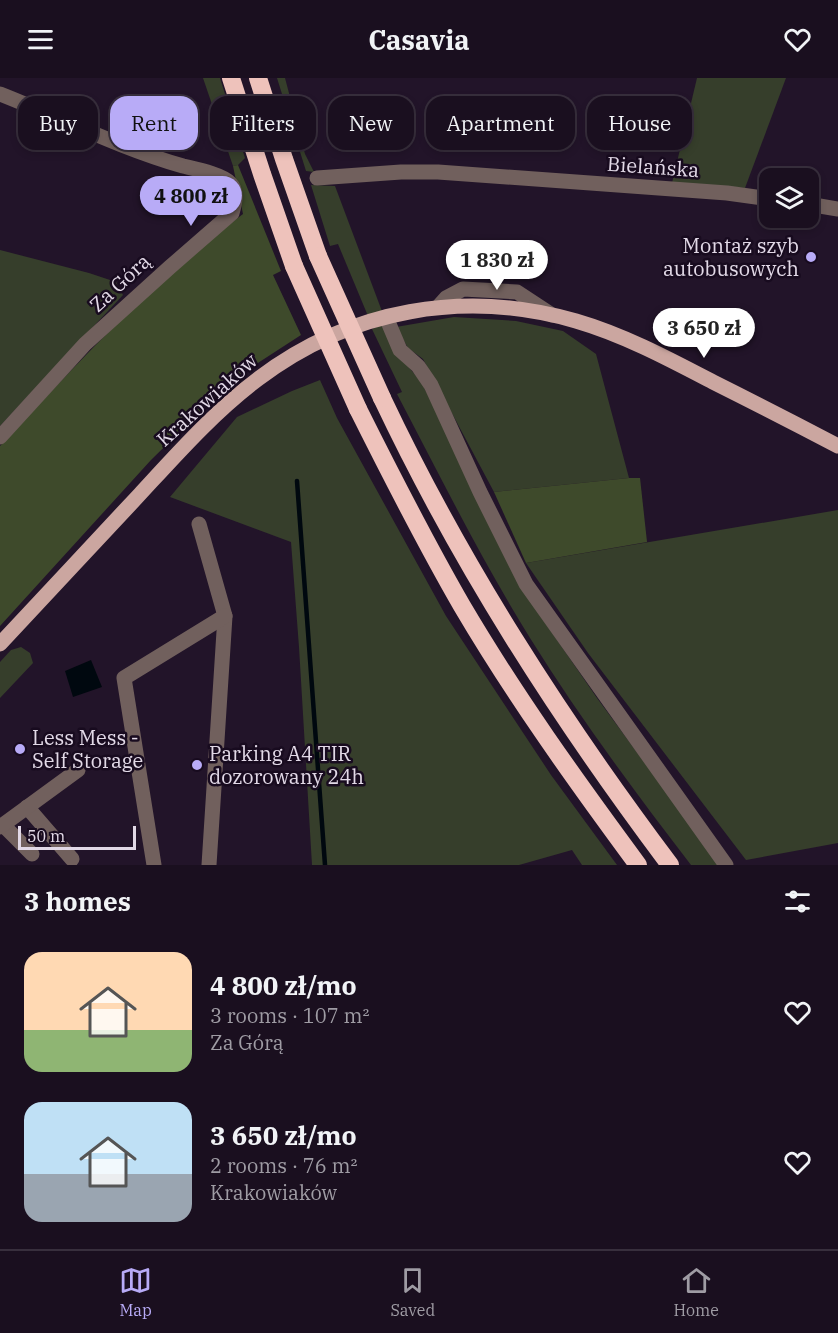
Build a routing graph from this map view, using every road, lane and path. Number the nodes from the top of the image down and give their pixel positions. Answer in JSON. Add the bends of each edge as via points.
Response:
{"nodes":[{"id":1,"x":231,"y":78,"type":"edge"},
{"id":2,"x":258,"y":78,"type":"edge"},
{"id":3,"x":0,"y":94,"type":"edge"},
{"id":4,"x":317,"y":178,"type":"dead end"},
{"id":5,"x":759,"y":197,"type":"edge"},
{"id":6,"x":819,"y":206,"type":"edge"},
{"id":7,"x":838,"y":209,"type":"edge"},
{"id":8,"x":386,"y":317,"type":"junction"},
{"id":9,"x":0,"y":437,"type":"edge"},
{"id":10,"x":838,"y":446,"type":"edge"},
{"id":11,"x":199,"y":525,"type":"dead end"},
{"id":12,"x":225,"y":616,"type":"junction"},
{"id":13,"x":0,"y":644,"type":"edge"},
{"id":14,"x":78,"y":770,"type":"dead end"},
{"id":15,"x":27,"y":807,"type":"junction"},
{"id":16,"x":1,"y":826,"type":"edge"},
{"id":17,"x":33,"y":854,"type":"dead end"},
{"id":18,"x":72,"y":859,"type":"dead end"},
{"id":19,"x":154,"y":865,"type":"edge"},
{"id":20,"x":209,"y":865,"type":"edge"},
{"id":21,"x":638,"y":865,"type":"edge"},
{"id":22,"x":670,"y":865,"type":"edge"},
{"id":23,"x":726,"y":865,"type":"edge"}],
"edges":[{"from":1,"to":21,"type":"highway","bridge":true,"via":[[294,266],[358,409],[472,622],[567,767]]},
{"from":2,"to":22,"type":"highway","bridge":true,"via":[[318,256],[430,494],[507,629],[588,752]]},
{"from":3,"to":9,"type":"street","name":"Za Górą","via":[[154,158],[228,181],[236,200],[232,213],[86,344]]},
{"from":4,"to":5,"type":"street","name":"Bielańska","via":[[438,172]]},
{"from":6,"to":7,"type":"street"},
{"from":8,"to":10,"type":"main road","name":"Krakowiaków","via":[[438,307],[499,308],[578,322],[623,338]]},
{"from":8,"to":13,"type":"main road","name":"Krakowiaków","via":[[335,333],[277,365],[238,395],[190,440]]},
{"from":8,"to":23,"type":"street","via":[[400,350],[431,385],[526,584]]},
{"from":11,"to":12,"type":"street"},
{"from":12,"to":19,"type":"street","via":[[124,678]]},
{"from":12,"to":20,"type":"street"},
{"from":14,"to":15,"type":"street"},
{"from":15,"to":16,"type":"street"},
{"from":15,"to":18,"type":"street"},
{"from":16,"to":17,"type":"street"}]}
